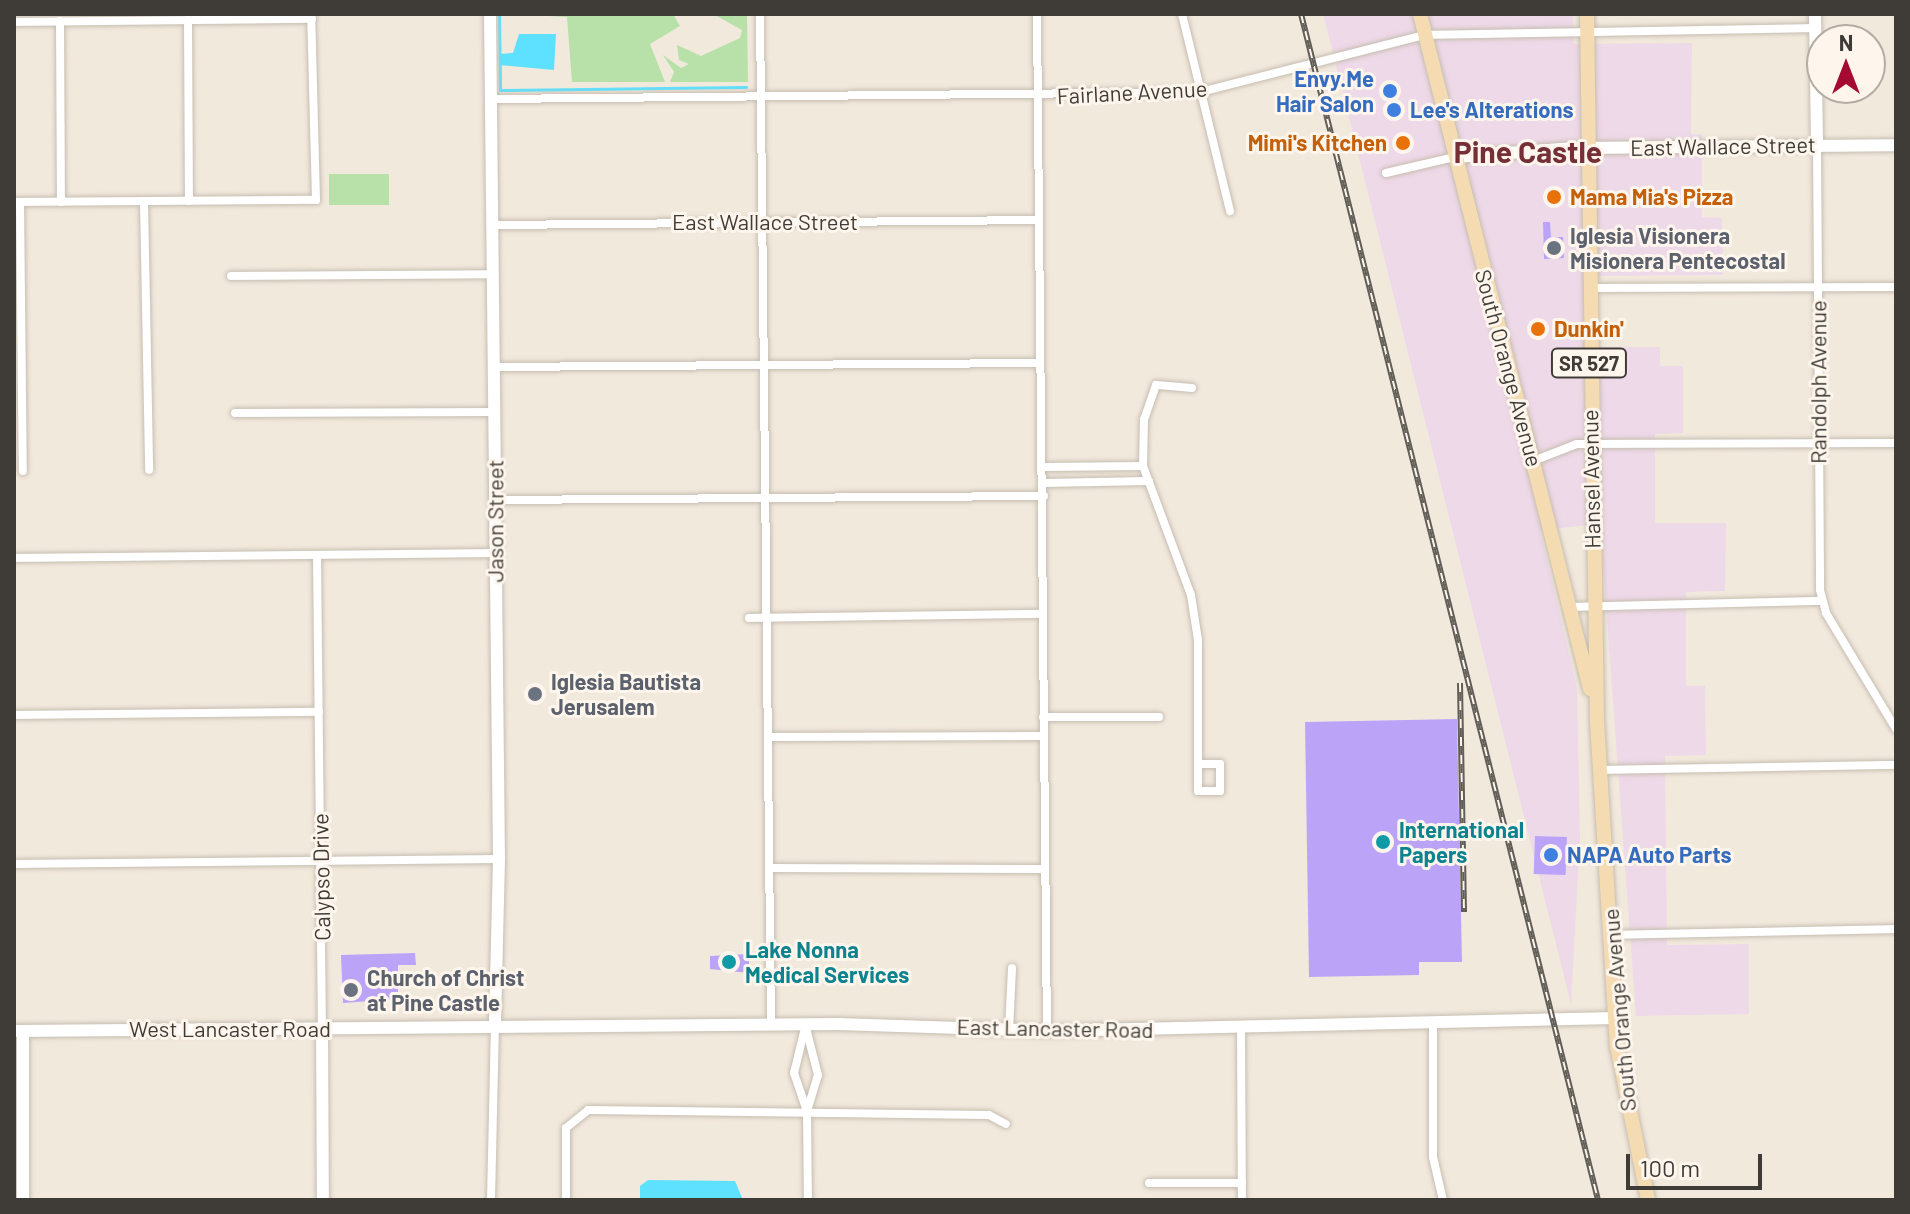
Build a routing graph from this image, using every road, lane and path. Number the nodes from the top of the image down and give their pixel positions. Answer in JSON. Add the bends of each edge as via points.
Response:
{"nodes":[{"id":1,"x":490,"y":14,"type":"edge"},
{"id":2,"x":760,"y":14,"type":"edge"},
{"id":3,"x":1037,"y":14,"type":"edge"},
{"id":4,"x":1182,"y":14,"type":"edge"},
{"id":5,"x":1420,"y":14,"type":"edge"},
{"id":6,"x":1587,"y":14,"type":"edge"},
{"id":7,"x":312,"y":16,"type":"edge"},
{"id":8,"x":188,"y":20,"type":"junction"},
{"id":9,"x":60,"y":21,"type":"junction"},
{"id":10,"x":14,"y":22,"type":"edge"},
{"id":11,"x":1806,"y":28,"type":"edge"},
{"id":12,"x":1586,"y":30,"type":"junction"},
{"id":13,"x":1425,"y":35,"type":"junction"},
{"id":14,"x":1201,"y":92,"type":"junction"},
{"id":15,"x":1037,"y":96,"type":"junction"},
{"id":16,"x":761,"y":98,"type":"junction"},
{"id":17,"x":491,"y":99,"type":"junction"},
{"id":18,"x":1816,"y":104,"type":"edge"},
{"id":19,"x":1817,"y":145,"type":"junction"},
{"id":20,"x":1896,"y":145,"type":"edge"},
{"id":21,"x":1587,"y":148,"type":"junction"},
{"id":22,"x":1455,"y":157,"type":"junction"},
{"id":23,"x":1386,"y":173,"type":"dead end"},
{"id":24,"x":144,"y":201,"type":"junction"},
{"id":25,"x":189,"y":201,"type":"junction"},
{"id":26,"x":17,"y":202,"type":"edge"},
{"id":27,"x":61,"y":202,"type":"junction"},
{"id":28,"x":1230,"y":211,"type":"dead end"},
{"id":29,"x":1039,"y":220,"type":"junction"},
{"id":30,"x":764,"y":221,"type":"junction"},
{"id":31,"x":492,"y":225,"type":"junction"},
{"id":32,"x":492,"y":274,"type":"junction"},
{"id":33,"x":231,"y":276,"type":"dead end"},
{"id":34,"x":1896,"y":287,"type":"edge"},
{"id":35,"x":1817,"y":288,"type":"junction"},
{"id":36,"x":1589,"y":289,"type":"junction"},
{"id":37,"x":1040,"y":363,"type":"junction"},
{"id":38,"x":765,"y":366,"type":"junction"},
{"id":39,"x":493,"y":367,"type":"junction"},
{"id":40,"x":1192,"y":388,"type":"dead end"},
{"id":41,"x":494,"y":412,"type":"junction"},
{"id":42,"x":235,"y":413,"type":"dead end"},
{"id":43,"x":1818,"y":443,"type":"junction"},
{"id":44,"x":1896,"y":443,"type":"edge"},
{"id":45,"x":1590,"y":444,"type":"junction"},
{"id":46,"x":1533,"y":461,"type":"junction"},
{"id":47,"x":1143,"y":466,"type":"junction"},
{"id":48,"x":1043,"y":467,"type":"junction"},
{"id":49,"x":1061,"y":467,"type":"junction"},
{"id":50,"x":149,"y":470,"type":"dead end"},
{"id":51,"x":23,"y":471,"type":"dead end"},
{"id":52,"x":1149,"y":481,"type":"junction"},
{"id":53,"x":1064,"y":482,"type":"junction"},
{"id":54,"x":1044,"y":483,"type":"junction"},
{"id":55,"x":1044,"y":496,"type":"junction"},
{"id":56,"x":765,"y":498,"type":"junction"},
{"id":57,"x":495,"y":500,"type":"junction"},
{"id":58,"x":494,"y":553,"type":"junction"},
{"id":59,"x":317,"y":555,"type":"junction"},
{"id":60,"x":14,"y":558,"type":"edge"},
{"id":61,"x":1821,"y":601,"type":"junction"},
{"id":62,"x":1572,"y":607,"type":"junction"},
{"id":63,"x":1594,"y":607,"type":"junction"},
{"id":64,"x":1042,"y":614,"type":"junction"},
{"id":65,"x":749,"y":618,"type":"dead end"},
{"id":66,"x":767,"y":618,"type":"junction"},
{"id":67,"x":319,"y":712,"type":"junction"},
{"id":68,"x":14,"y":715,"type":"edge"},
{"id":69,"x":1043,"y":717,"type":"junction"},
{"id":70,"x":1159,"y":717,"type":"dead end"},
{"id":71,"x":1597,"y":721,"type":"junction"},
{"id":72,"x":1896,"y":729,"type":"edge"},
{"id":73,"x":1043,"y":736,"type":"junction"},
{"id":74,"x":768,"y":737,"type":"junction"},
{"id":75,"x":1198,"y":764,"type":"dead end"},
{"id":76,"x":1896,"y":765,"type":"edge"},
{"id":77,"x":1601,"y":770,"type":"junction"},
{"id":78,"x":499,"y":859,"type":"junction"},
{"id":79,"x":321,"y":861,"type":"junction"},
{"id":80,"x":14,"y":864,"type":"edge"},
{"id":81,"x":769,"y":868,"type":"junction"},
{"id":82,"x":1044,"y":869,"type":"junction"},
{"id":83,"x":1896,"y":929,"type":"edge"},
{"id":84,"x":1610,"y":935,"type":"junction"},
{"id":85,"x":1012,"y":968,"type":"dead end"},
{"id":86,"x":1615,"y":1018,"type":"junction"},
{"id":87,"x":771,"y":1024,"type":"junction"},
{"id":88,"x":805,"y":1024,"type":"junction"},
{"id":89,"x":1433,"y":1025,"type":"junction"},
{"id":90,"x":495,"y":1028,"type":"junction"},
{"id":91,"x":322,"y":1029,"type":"junction"},
{"id":92,"x":1241,"y":1029,"type":"junction"},
{"id":93,"x":1009,"y":1030,"type":"junction"},
{"id":94,"x":18,"y":1031,"type":"edge"},
{"id":95,"x":1047,"y":1031,"type":"junction"},
{"id":96,"x":797,"y":1085,"type":"junction"},
{"id":97,"x":815,"y":1085,"type":"junction"},
{"id":98,"x":807,"y":1111,"type":"junction"},
{"id":99,"x":1006,"y":1124,"type":"dead end"},
{"id":100,"x":1149,"y":1183,"type":"dead end"},
{"id":101,"x":1242,"y":1183,"type":"junction"},
{"id":102,"x":23,"y":1200,"type":"edge"},
{"id":103,"x":323,"y":1200,"type":"edge"},
{"id":104,"x":491,"y":1200,"type":"edge"},
{"id":105,"x":566,"y":1200,"type":"edge"},
{"id":106,"x":808,"y":1200,"type":"edge"},
{"id":107,"x":1242,"y":1200,"type":"edge"},
{"id":108,"x":1443,"y":1200,"type":"edge"},
{"id":109,"x":1648,"y":1200,"type":"edge"}],
"edges":[{"from":1,"to":17,"type":"street","name":"Jason Street"},
{"from":2,"to":16,"type":"street"},
{"from":3,"to":15,"type":"street"},
{"from":4,"to":14,"type":"street"},
{"from":5,"to":13,"type":"main road","name":"South Orange Avenue","number":"SR 527"},
{"from":6,"to":12,"type":"main road","name":"Hansel Avenue","number":"SR 527"},
{"from":7,"to":8,"type":"street"},
{"from":7,"to":25,"type":"street","via":[[316,200]]},
{"from":8,"to":9,"type":"street"},
{"from":8,"to":25,"type":"street"},
{"from":9,"to":10,"type":"street"},
{"from":9,"to":27,"type":"street"},
{"from":11,"to":12,"type":"street","name":"Fairlane Avenue"},
{"from":12,"to":13,"type":"street","name":"Fairlane Avenue"},
{"from":12,"to":21,"type":"main road","name":"Hansel Avenue","number":"SR 527"},
{"from":13,"to":14,"type":"street","name":"Fairlane Avenue"},
{"from":13,"to":22,"type":"main road","name":"South Orange Avenue","number":"SR 527"},
{"from":14,"to":15,"type":"street","name":"Fairlane Avenue"},
{"from":14,"to":28,"type":"street"},
{"from":15,"to":16,"type":"street","name":"Fairlane Avenue"},
{"from":15,"to":29,"type":"street"},
{"from":16,"to":17,"type":"street","name":"Fairlane Avenue"},
{"from":16,"to":30,"type":"street"},
{"from":17,"to":31,"type":"street","name":"Jason Street"},
{"from":18,"to":19,"type":"street","name":"Randolph Avenue"},
{"from":19,"to":20,"type":"street","name":"East Wallace Street"},
{"from":19,"to":21,"type":"street","name":"East Wallace Street"},
{"from":19,"to":35,"type":"street","name":"Randolph Avenue"},
{"from":21,"to":22,"type":"street","name":"East Wallace Street"},
{"from":21,"to":36,"type":"main road","name":"Hansel Avenue","number":"SR 527"},
{"from":22,"to":23,"type":"street"},
{"from":22,"to":46,"type":"main road","name":"South Orange Avenue","number":"SR 527"},
{"from":24,"to":25,"type":"street"},
{"from":24,"to":27,"type":"street"},
{"from":24,"to":50,"type":"street"},
{"from":26,"to":27,"type":"street"},
{"from":26,"to":51,"type":"street"},
{"from":29,"to":30,"type":"street","name":"East Wallace Street"},
{"from":29,"to":37,"type":"street"},
{"from":30,"to":31,"type":"street","name":"East Wallace Street"},
{"from":30,"to":38,"type":"street"},
{"from":31,"to":32,"type":"street","name":"Jason Street"},
{"from":32,"to":33,"type":"street"},
{"from":32,"to":39,"type":"street","name":"Jason Street"},
{"from":34,"to":35,"type":"street"},
{"from":35,"to":36,"type":"street"},
{"from":35,"to":43,"type":"street","name":"Randolph Avenue"},
{"from":36,"to":45,"type":"main road","name":"Hansel Avenue","number":"SR 527"},
{"from":37,"to":38,"type":"street"},
{"from":37,"to":48,"type":"street"},
{"from":38,"to":39,"type":"street"},
{"from":38,"to":56,"type":"street"},
{"from":39,"to":41,"type":"street","name":"Jason Street"},
{"from":40,"to":47,"type":"street","via":[[1156,385],[1144,419]]},
{"from":41,"to":42,"type":"street"},
{"from":41,"to":57,"type":"street","name":"Jason Street"},
{"from":43,"to":44,"type":"street"},
{"from":43,"to":45,"type":"street"},
{"from":43,"to":61,"type":"street","name":"Randolph Avenue"},
{"from":45,"to":46,"type":"street"},
{"from":45,"to":63,"type":"main road","name":"Hansel Avenue","number":"SR 527"},
{"from":46,"to":62,"type":"main road","name":"South Orange Avenue","number":"SR 527"},
{"from":47,"to":49,"type":"street"},
{"from":47,"to":52,"type":"street"},
{"from":48,"to":49,"type":"street"},
{"from":48,"to":54,"type":"street"},
{"from":49,"to":53,"type":"street"},
{"from":52,"to":53,"type":"street"},
{"from":52,"to":75,"type":"street","via":[[1191,595],[1198,640]]},
{"from":53,"to":54,"type":"street"},
{"from":54,"to":55,"type":"street"},
{"from":55,"to":56,"type":"street"},
{"from":55,"to":64,"type":"street"},
{"from":56,"to":57,"type":"street"},
{"from":56,"to":66,"type":"street"},
{"from":57,"to":58,"type":"street","name":"Jason Street"},
{"from":58,"to":59,"type":"street"},
{"from":58,"to":78,"type":"street","name":"Jason Street"},
{"from":59,"to":60,"type":"street"},
{"from":59,"to":67,"type":"street","name":"Calypso Drive"},
{"from":61,"to":63,"type":"street"},
{"from":61,"to":72,"type":"street","name":"Randolph Avenue"},
{"from":62,"to":63,"type":"street"},
{"from":62,"to":71,"type":"main road","name":"South Orange Avenue","number":"SR 527"},
{"from":63,"to":71,"type":"main road","name":"South Orange Avenue","number":"SR 527"},
{"from":64,"to":66,"type":"street"},
{"from":64,"to":69,"type":"street"},
{"from":65,"to":66,"type":"street"},
{"from":66,"to":74,"type":"street"},
{"from":67,"to":68,"type":"street"},
{"from":67,"to":79,"type":"street","name":"Calypso Drive"},
{"from":69,"to":70,"type":"street"},
{"from":69,"to":73,"type":"street"},
{"from":71,"to":77,"type":"main road","name":"South Orange Avenue","number":"SR 527"},
{"from":73,"to":74,"type":"street"},
{"from":73,"to":82,"type":"street"},
{"from":74,"to":81,"type":"street"},
{"from":76,"to":77,"type":"street"},
{"from":77,"to":84,"type":"main road","name":"South Orange Avenue","number":"SR 527"},
{"from":78,"to":79,"type":"street"},
{"from":78,"to":90,"type":"street","name":"Jason Street"},
{"from":79,"to":80,"type":"street"},
{"from":79,"to":91,"type":"street","name":"Calypso Drive"},
{"from":81,"to":82,"type":"street"},
{"from":81,"to":87,"type":"street"},
{"from":82,"to":95,"type":"street"},
{"from":83,"to":84,"type":"street"},
{"from":84,"to":86,"type":"main road","name":"South Orange Avenue","number":"SR 527"},
{"from":85,"to":93,"type":"street"},
{"from":86,"to":89,"type":"street","name":"East Lancaster Road"},
{"from":86,"to":109,"type":"main road","name":"South Orange Avenue","number":"SR 527"},
{"from":87,"to":88,"type":"street","name":"East Lancaster Road"},
{"from":87,"to":90,"type":"street","name":"East Lancaster Road"},
{"from":88,"to":93,"type":"street","name":"East Lancaster Road"},
{"from":88,"to":96,"type":"street"},
{"from":88,"to":97,"type":"street"},
{"from":89,"to":92,"type":"street","name":"East Lancaster Road"},
{"from":89,"to":108,"type":"street","via":[[1433,1157]]},
{"from":90,"to":91,"type":"street","name":"West Lancaster Road"},
{"from":90,"to":104,"type":"street"},
{"from":91,"to":94,"type":"street","name":"West Lancaster Road"},
{"from":91,"to":103,"type":"street","name":"Calypso Drive"},
{"from":92,"to":95,"type":"street","name":"East Lancaster Road"},
{"from":92,"to":101,"type":"street"},
{"from":93,"to":95,"type":"street","name":"East Lancaster Road"},
{"from":94,"to":102,"type":"street"},
{"from":96,"to":97,"type":"street"},
{"from":96,"to":98,"type":"street"},
{"from":97,"to":98,"type":"street"},
{"from":98,"to":99,"type":"street","via":[[989,1115]]},
{"from":98,"to":105,"type":"street","via":[[579,1113],[566,1128]]},
{"from":98,"to":106,"type":"street"},
{"from":100,"to":101,"type":"street"},
{"from":101,"to":107,"type":"street"}]}
